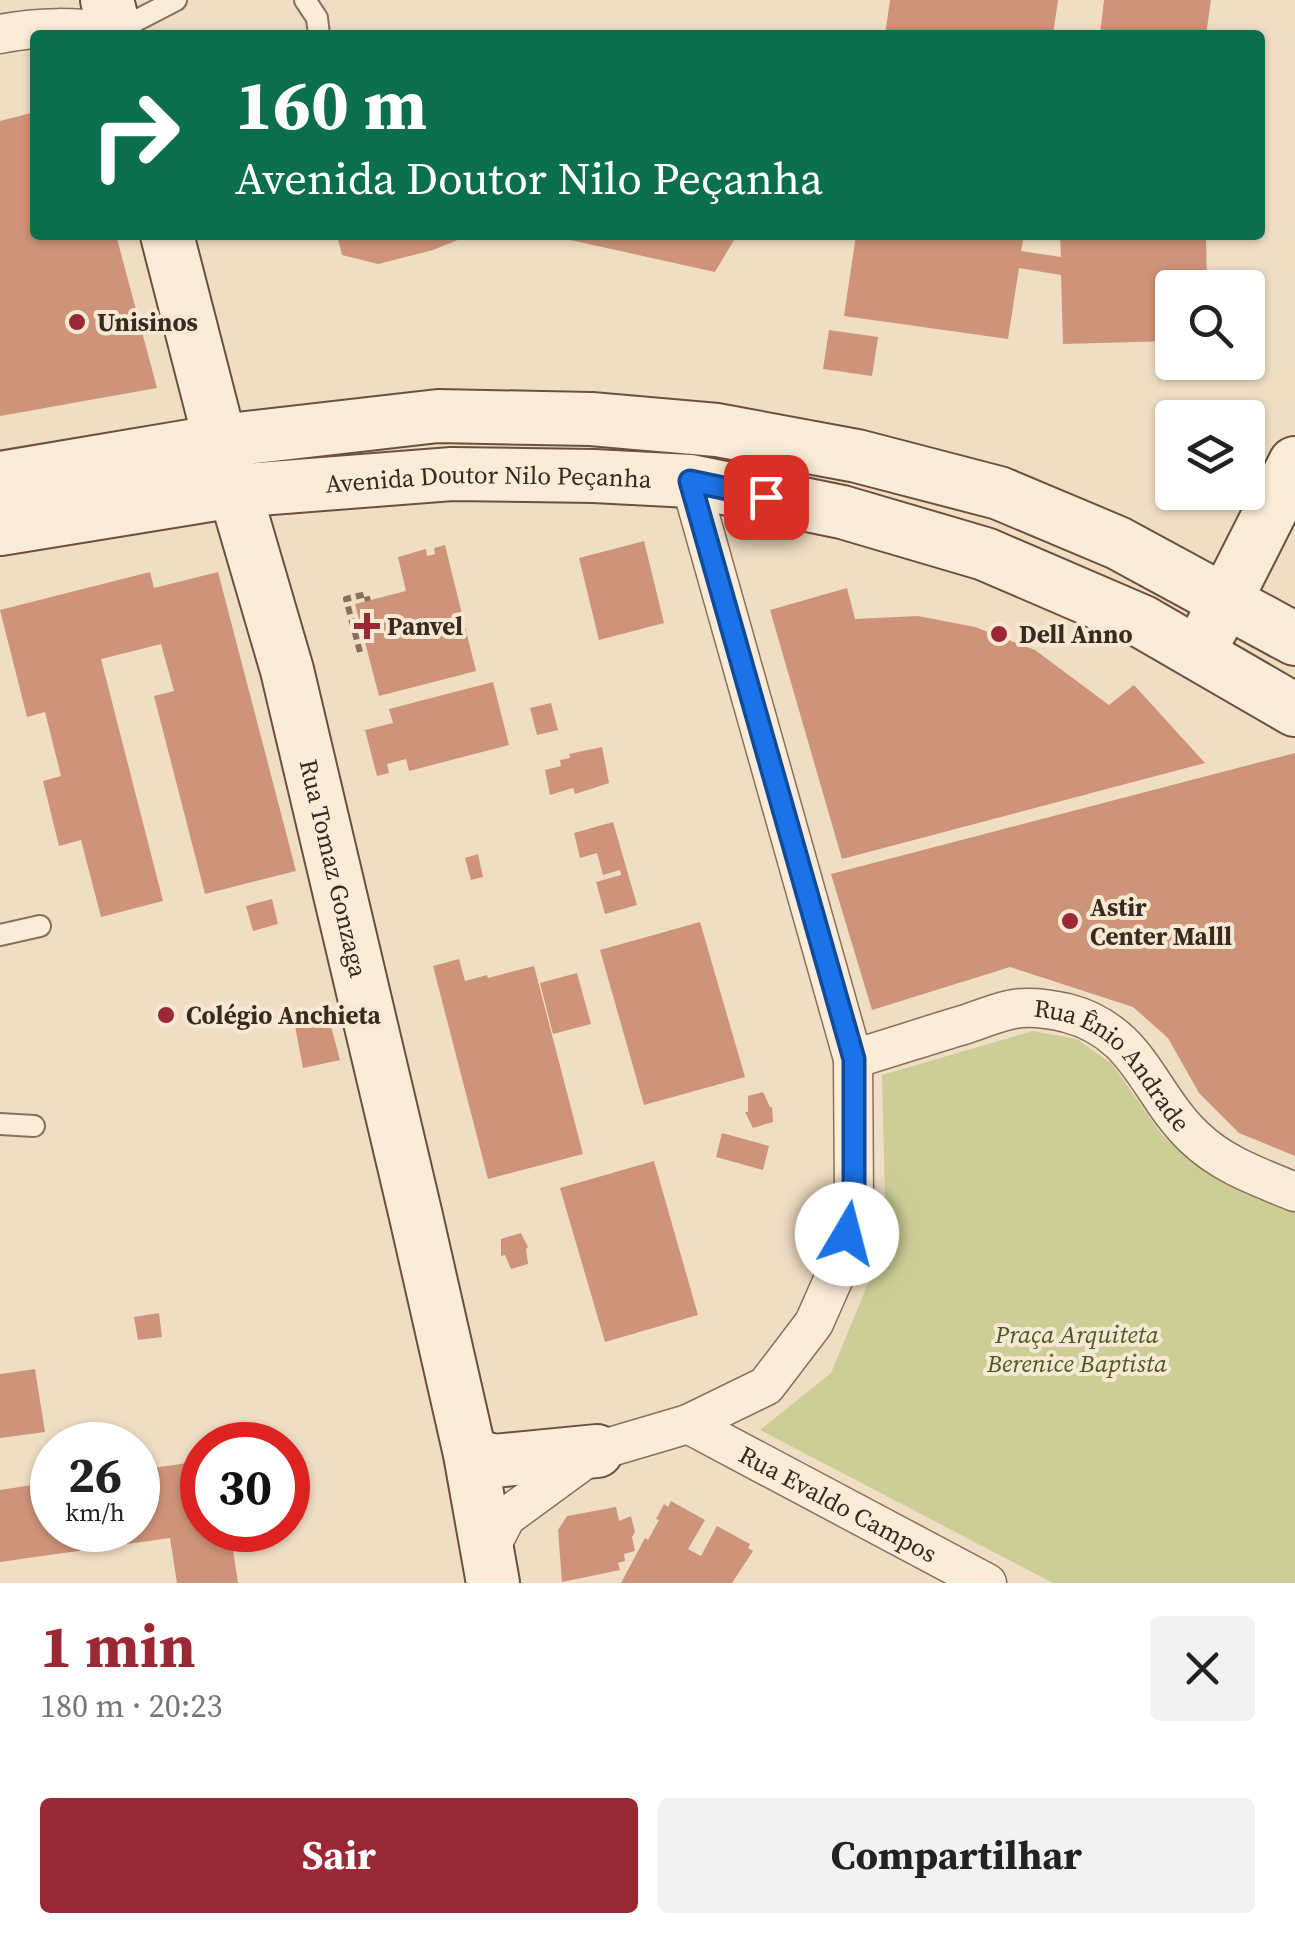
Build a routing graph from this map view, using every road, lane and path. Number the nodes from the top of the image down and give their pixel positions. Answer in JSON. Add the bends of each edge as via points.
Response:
{"nodes":[{"id":1,"x":176,"y":0,"type":"edge"},
{"id":2,"x":304,"y":0,"type":"edge"},
{"id":3,"x":112,"y":22,"type":"edge"},
{"id":4,"x":318,"y":30,"type":"edge"},
{"id":5,"x":0,"y":34,"type":"edge"},
{"id":6,"x":168,"y":240,"type":"edge"},
{"id":7,"x":220,"y":440,"type":"junction"},
{"id":8,"x":1295,"y":463,"type":"edge"},
{"id":9,"x":0,"y":478,"type":"edge"},
{"id":10,"x":690,"y":481,"type":"junction"},
{"id":11,"x":234,"y":491,"type":"junction"},
{"id":12,"x":0,"y":529,"type":"edge"},
{"id":13,"x":1225,"y":600,"type":"junction"},
{"id":14,"x":368,"y":601,"type":"dead end"},
{"id":15,"x":1295,"y":639,"type":"edge"},
{"id":16,"x":360,"y":652,"type":"dead end"},
{"id":17,"x":1200,"y":653,"type":"junction"},
{"id":18,"x":1295,"y":710,"type":"edge"},
{"id":19,"x":40,"y":926,"type":"dead end"},
{"id":20,"x":1,"y":940,"type":"edge"},
{"id":21,"x":854,"y":1059,"type":"junction"},
{"id":22,"x":0,"y":1124,"type":"edge"},
{"id":23,"x":34,"y":1126,"type":"dead end"},
{"id":24,"x":1295,"y":1192,"type":"edge"},
{"id":25,"x":688,"y":1424,"type":"junction"},
{"id":26,"x":597,"y":1450,"type":"junction"},
{"id":27,"x":470,"y":1454,"type":"junction"},
{"id":28,"x":486,"y":1549,"type":"edge"},
{"id":29,"x":988,"y":1583,"type":"edge"}],
"edges":[{"from":1,"to":3,"type":"lane"},
{"from":2,"to":4,"type":"lane"},
{"from":3,"to":5,"type":"street"},
{"from":6,"to":7,"type":"main road","name":"Rua Tomaz Gonzaga"},
{"from":7,"to":9,"type":"main road"},
{"from":7,"to":11,"type":"main road","name":"Rua Tomaz Gonzaga"},
{"from":7,"to":13,"type":"main road","via":[[438,416],[717,430],[857,456],[999,493],[1118,542]]},
{"from":8,"to":13,"type":"main road"},
{"from":10,"to":11,"type":"main road","name":"Avenida Doutor Nilo Peçanha","via":[[452,474]]},
{"from":10,"to":17,"type":"main road","name":"Avenida Doutor Nilo Peçanha","via":[[842,512],[985,554]]},
{"from":10,"to":21,"type":"street"},
{"from":11,"to":12,"type":"main road","name":"Avenida Doutor Nilo Peçanha"},
{"from":11,"to":27,"type":"main road","name":"Rua Tomaz Gonzaga","via":[[287,670]]},
{"from":13,"to":15,"type":"main road"},
{"from":13,"to":17,"type":"main road"},
{"from":14,"to":16,"type":"path","via":[[366,594],[346,599]]},
{"from":17,"to":18,"type":"main road","name":"Avenida Doutor Nilo Peçanha"},
{"from":19,"to":20,"type":"lane"},
{"from":21,"to":24,"type":"street","name":"Rua Ênio Andrade","via":[[1015,1009],[1075,1016],[1122,1042],[1210,1152]]},
{"from":21,"to":25,"type":"street","via":[[854,1203],[840,1264],[814,1322],[766,1386]]},
{"from":22,"to":23,"type":"lane"},
{"from":25,"to":26,"type":"street"},
{"from":25,"to":29,"type":"street","name":"Rua Evaldo Campos"},
{"from":26,"to":27,"type":"main road","via":[[494,1461]]},
{"from":26,"to":28,"type":"street","via":[[496,1490]]},
{"from":27,"to":28,"type":"main road","name":"Rua Tomaz Gonzaga"}]}
